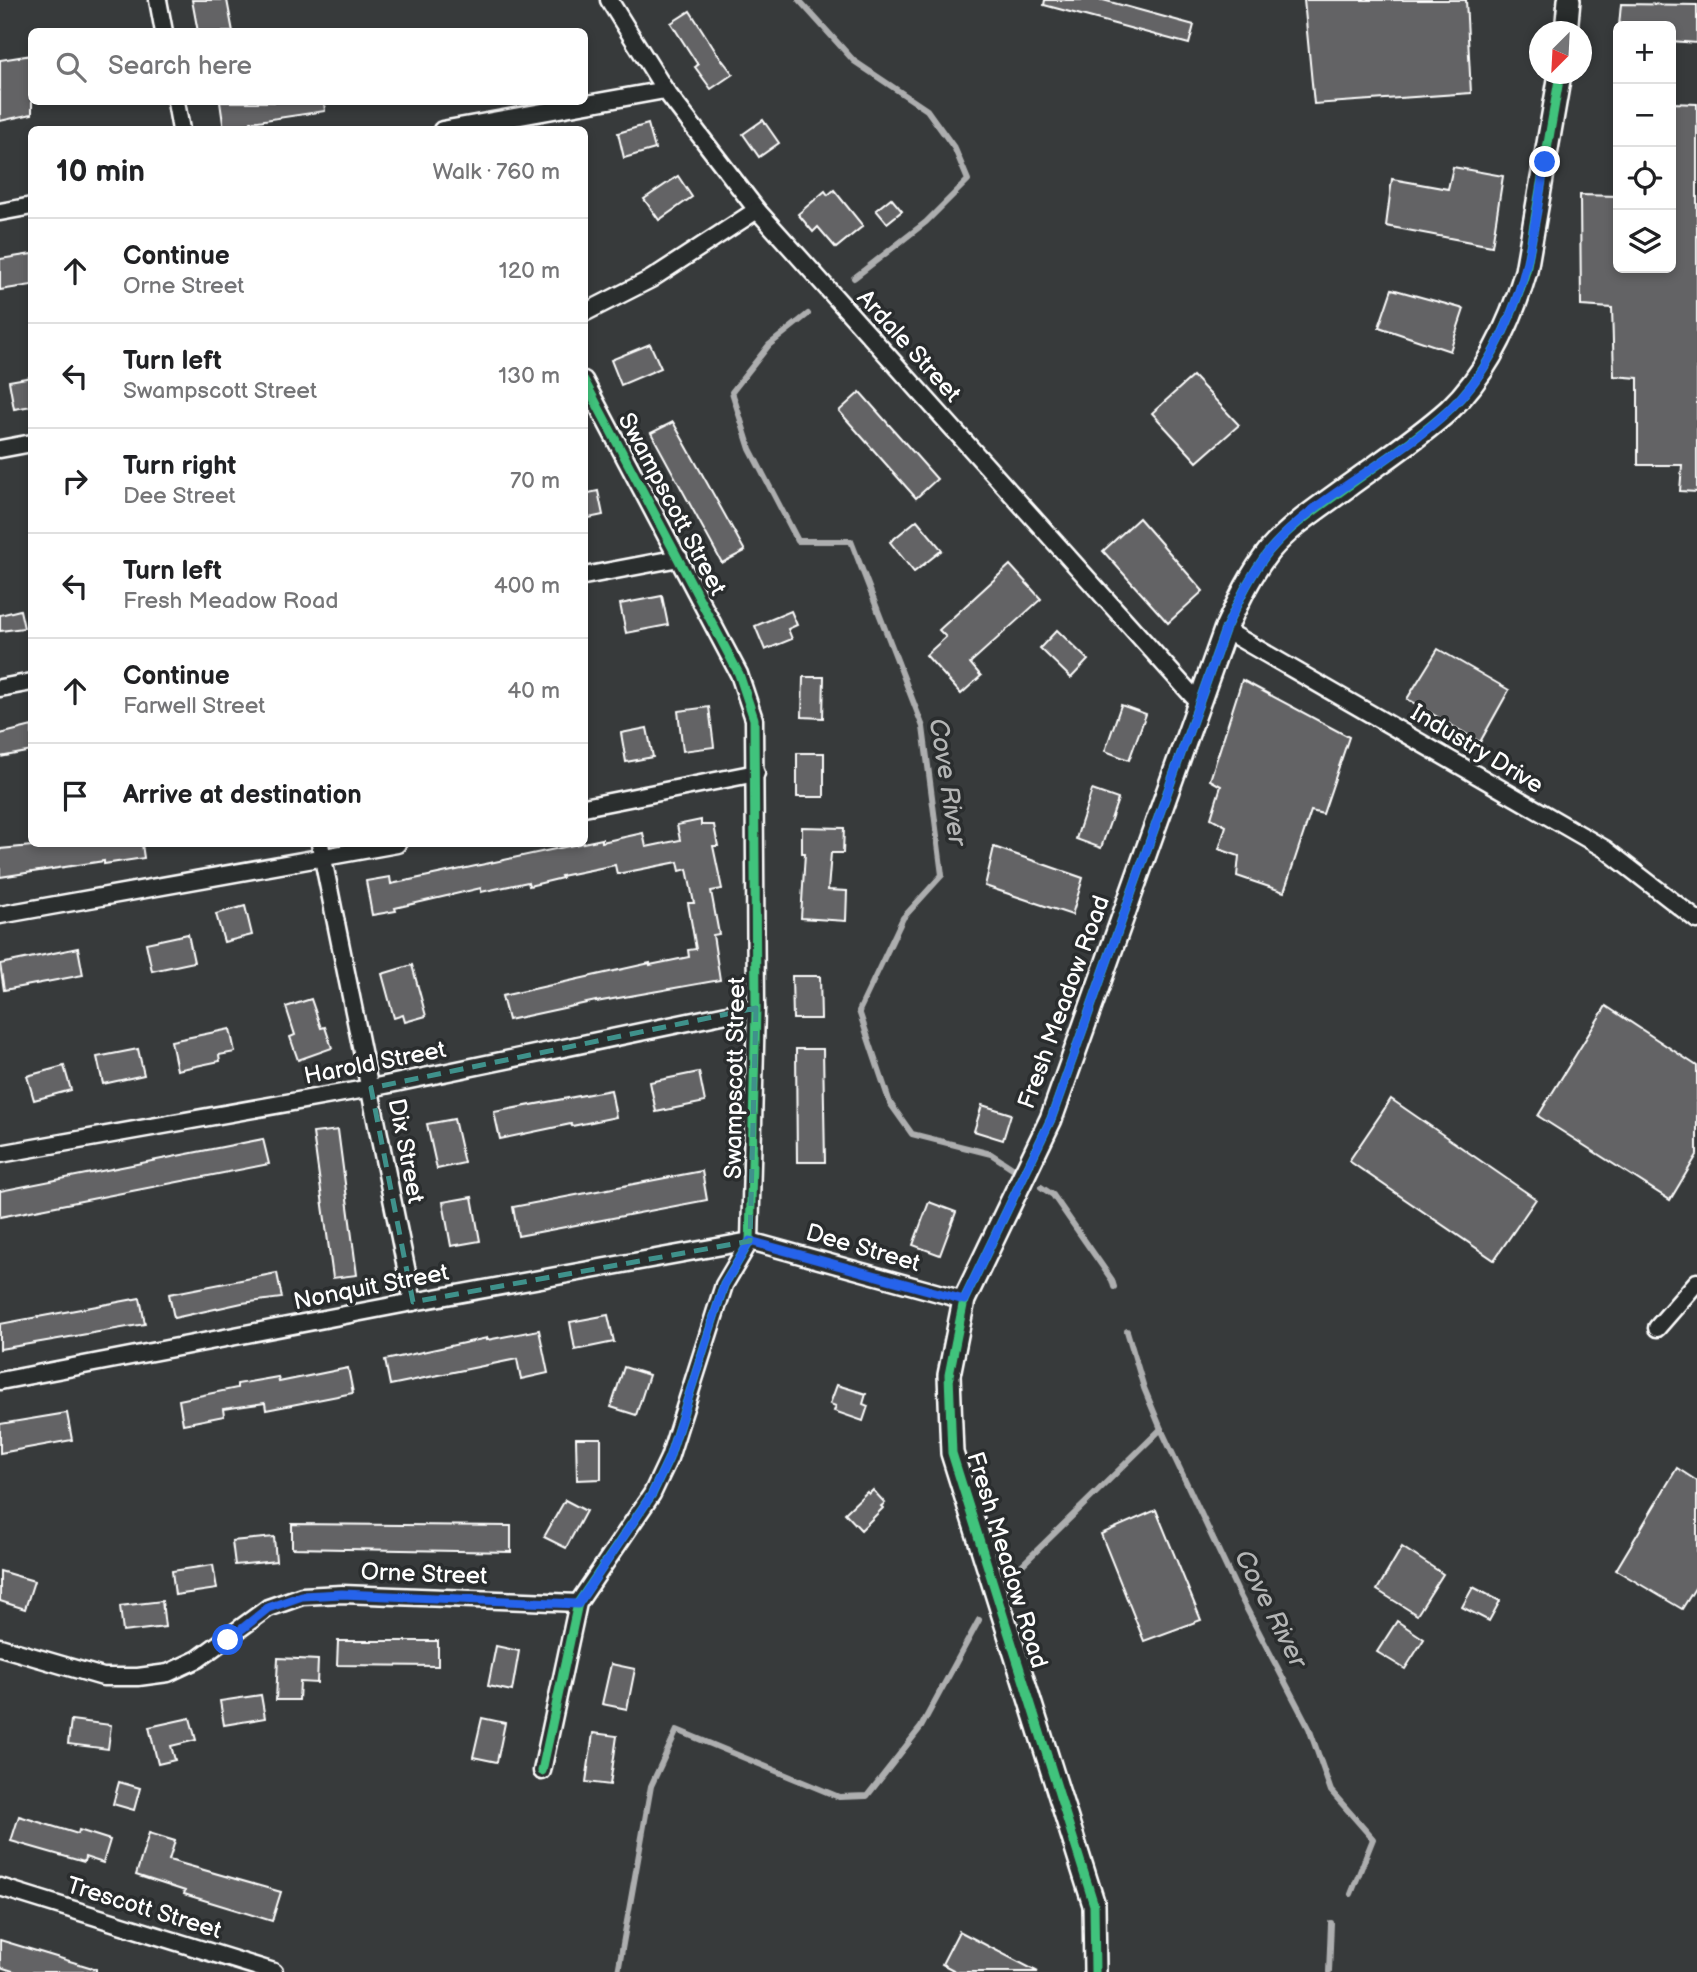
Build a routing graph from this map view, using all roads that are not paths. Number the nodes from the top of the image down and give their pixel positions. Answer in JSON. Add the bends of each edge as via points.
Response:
{"nodes":[{"id":1,"x":158,"y":0,"type":"edge"},
{"id":2,"x":608,"y":0,"type":"edge"},
{"id":3,"x":1569,"y":0,"type":"edge"},
{"id":4,"x":1567,"y":21,"type":"edge"},
{"id":5,"x":162,"y":28,"type":"edge"},
{"id":6,"x":1558,"y":84,"type":"edge"},
{"id":7,"x":665,"y":90,"type":"junction"},
{"id":8,"x":588,"y":104,"type":"edge"},
{"id":9,"x":177,"y":105,"type":"edge"},
{"id":10,"x":581,"y":105,"type":"edge"},
{"id":11,"x":180,"y":126,"type":"edge"},
{"id":12,"x":464,"y":126,"type":"edge"},
{"id":13,"x":28,"y":207,"type":"edge"},
{"id":14,"x":757,"y":210,"type":"junction"},
{"id":15,"x":0,"y":212,"type":"edge"},
{"id":16,"x":588,"y":311,"type":"edge"},
{"id":17,"x":588,"y":387,"type":"edge"},
{"id":18,"x":28,"y":444,"type":"edge"},
{"id":19,"x":0,"y":449,"type":"edge"},
{"id":20,"x":679,"y":558,"type":"junction"},
{"id":21,"x":588,"y":575,"type":"edge"},
{"id":22,"x":1225,"y":630,"type":"junction"},
{"id":23,"x":28,"y":683,"type":"edge"},
{"id":24,"x":0,"y":688,"type":"edge"},
{"id":25,"x":1200,"y":704,"type":"junction"},
{"id":26,"x":756,"y":773,"type":"junction"},
{"id":27,"x":588,"y":806,"type":"edge"},
{"id":28,"x":364,"y":847,"type":"edge"},
{"id":29,"x":321,"y":851,"type":"edge"},
{"id":30,"x":0,"y":915,"type":"edge"},
{"id":31,"x":1697,"y":920,"type":"edge"},
{"id":32,"x":756,"y":1008,"type":"junction"},
{"id":33,"x":371,"y":1088,"type":"junction"},
{"id":34,"x":0,"y":1154,"type":"edge"},
{"id":35,"x":750,"y":1241,"type":"junction"},
{"id":36,"x":1697,"y":1282,"type":"edge"},
{"id":37,"x":964,"y":1300,"type":"junction"},
{"id":38,"x":412,"y":1302,"type":"junction"},
{"id":39,"x":1657,"y":1328,"type":"dead end"},
{"id":40,"x":0,"y":1381,"type":"edge"},
{"id":41,"x":578,"y":1604,"type":"junction"},
{"id":42,"x":0,"y":1647,"type":"edge"},
{"id":43,"x":542,"y":1771,"type":"dead end"},
{"id":44,"x":0,"y":1887,"type":"edge"},
{"id":45,"x":274,"y":1972,"type":"edge"},
{"id":46,"x":1095,"y":1972,"type":"edge"}],
"edges":[{"from":1,"to":5,"type":"street"},
{"from":2,"to":7,"type":"street","name":"Ardale Street"},
{"from":3,"to":4,"type":"street"},
{"from":6,"to":22,"type":"street","name":"Fresh Meadow Road","via":[[1526,271],[1504,332],[1481,371],[1450,409],[1279,541],[1250,578]]},
{"from":7,"to":8,"type":"street"},
{"from":7,"to":14,"type":"street","name":"Ardale Street"},
{"from":9,"to":11,"type":"street"},
{"from":10,"to":12,"type":"street"},
{"from":13,"to":15,"type":"street"},
{"from":14,"to":16,"type":"street","via":[[651,279]]},
{"from":14,"to":25,"type":"street","name":"Ardale Street"},
{"from":17,"to":20,"type":"street","name":"Swampscott Street"},
{"from":18,"to":19,"type":"street"},
{"from":20,"to":21,"type":"street"},
{"from":20,"to":26,"type":"street","name":"Swampscott Street","via":[[739,674],[754,719]]},
{"from":22,"to":25,"type":"street","name":"Fresh Meadow Road"},
{"from":22,"to":31,"type":"street","name":"Industry Drive","via":[[1605,849]]},
{"from":23,"to":24,"type":"street"},
{"from":25,"to":37,"type":"street","name":"Fresh Meadow Road","via":[[1051,1119]]},
{"from":26,"to":27,"type":"street"},
{"from":26,"to":32,"type":"street","name":"Swampscott Street"},
{"from":28,"to":29,"type":"street"},
{"from":29,"to":30,"type":"street"},
{"from":29,"to":33,"type":"street","name":"Dix Street"},
{"from":32,"to":33,"type":"street","name":"Harold Street"},
{"from":32,"to":35,"type":"street","name":"Swampscott Street"},
{"from":33,"to":34,"type":"street","name":"Harold Street"},
{"from":33,"to":38,"type":"street","name":"Dix Street"},
{"from":35,"to":37,"type":"street","name":"Dee Street"},
{"from":35,"to":38,"type":"street","name":"Nonquit Street"},
{"from":35,"to":41,"type":"street","name":"Swampscott Street","via":[[724,1285],[658,1482]]},
{"from":36,"to":39,"type":"street"},
{"from":37,"to":46,"type":"street","name":"Fresh Meadow Road","via":[[949,1375],[952,1453],[1094,1905]]},
{"from":38,"to":40,"type":"street","name":"Nonquit Street"},
{"from":41,"to":42,"type":"street","name":"Orne Street","via":[[302,1596],[268,1608],[198,1659],[169,1672],[138,1677],[103,1677]]},
{"from":41,"to":43,"type":"street","name":"Swampscott Street"},
{"from":44,"to":45,"type":"street","name":"Trescott Street"}]}
